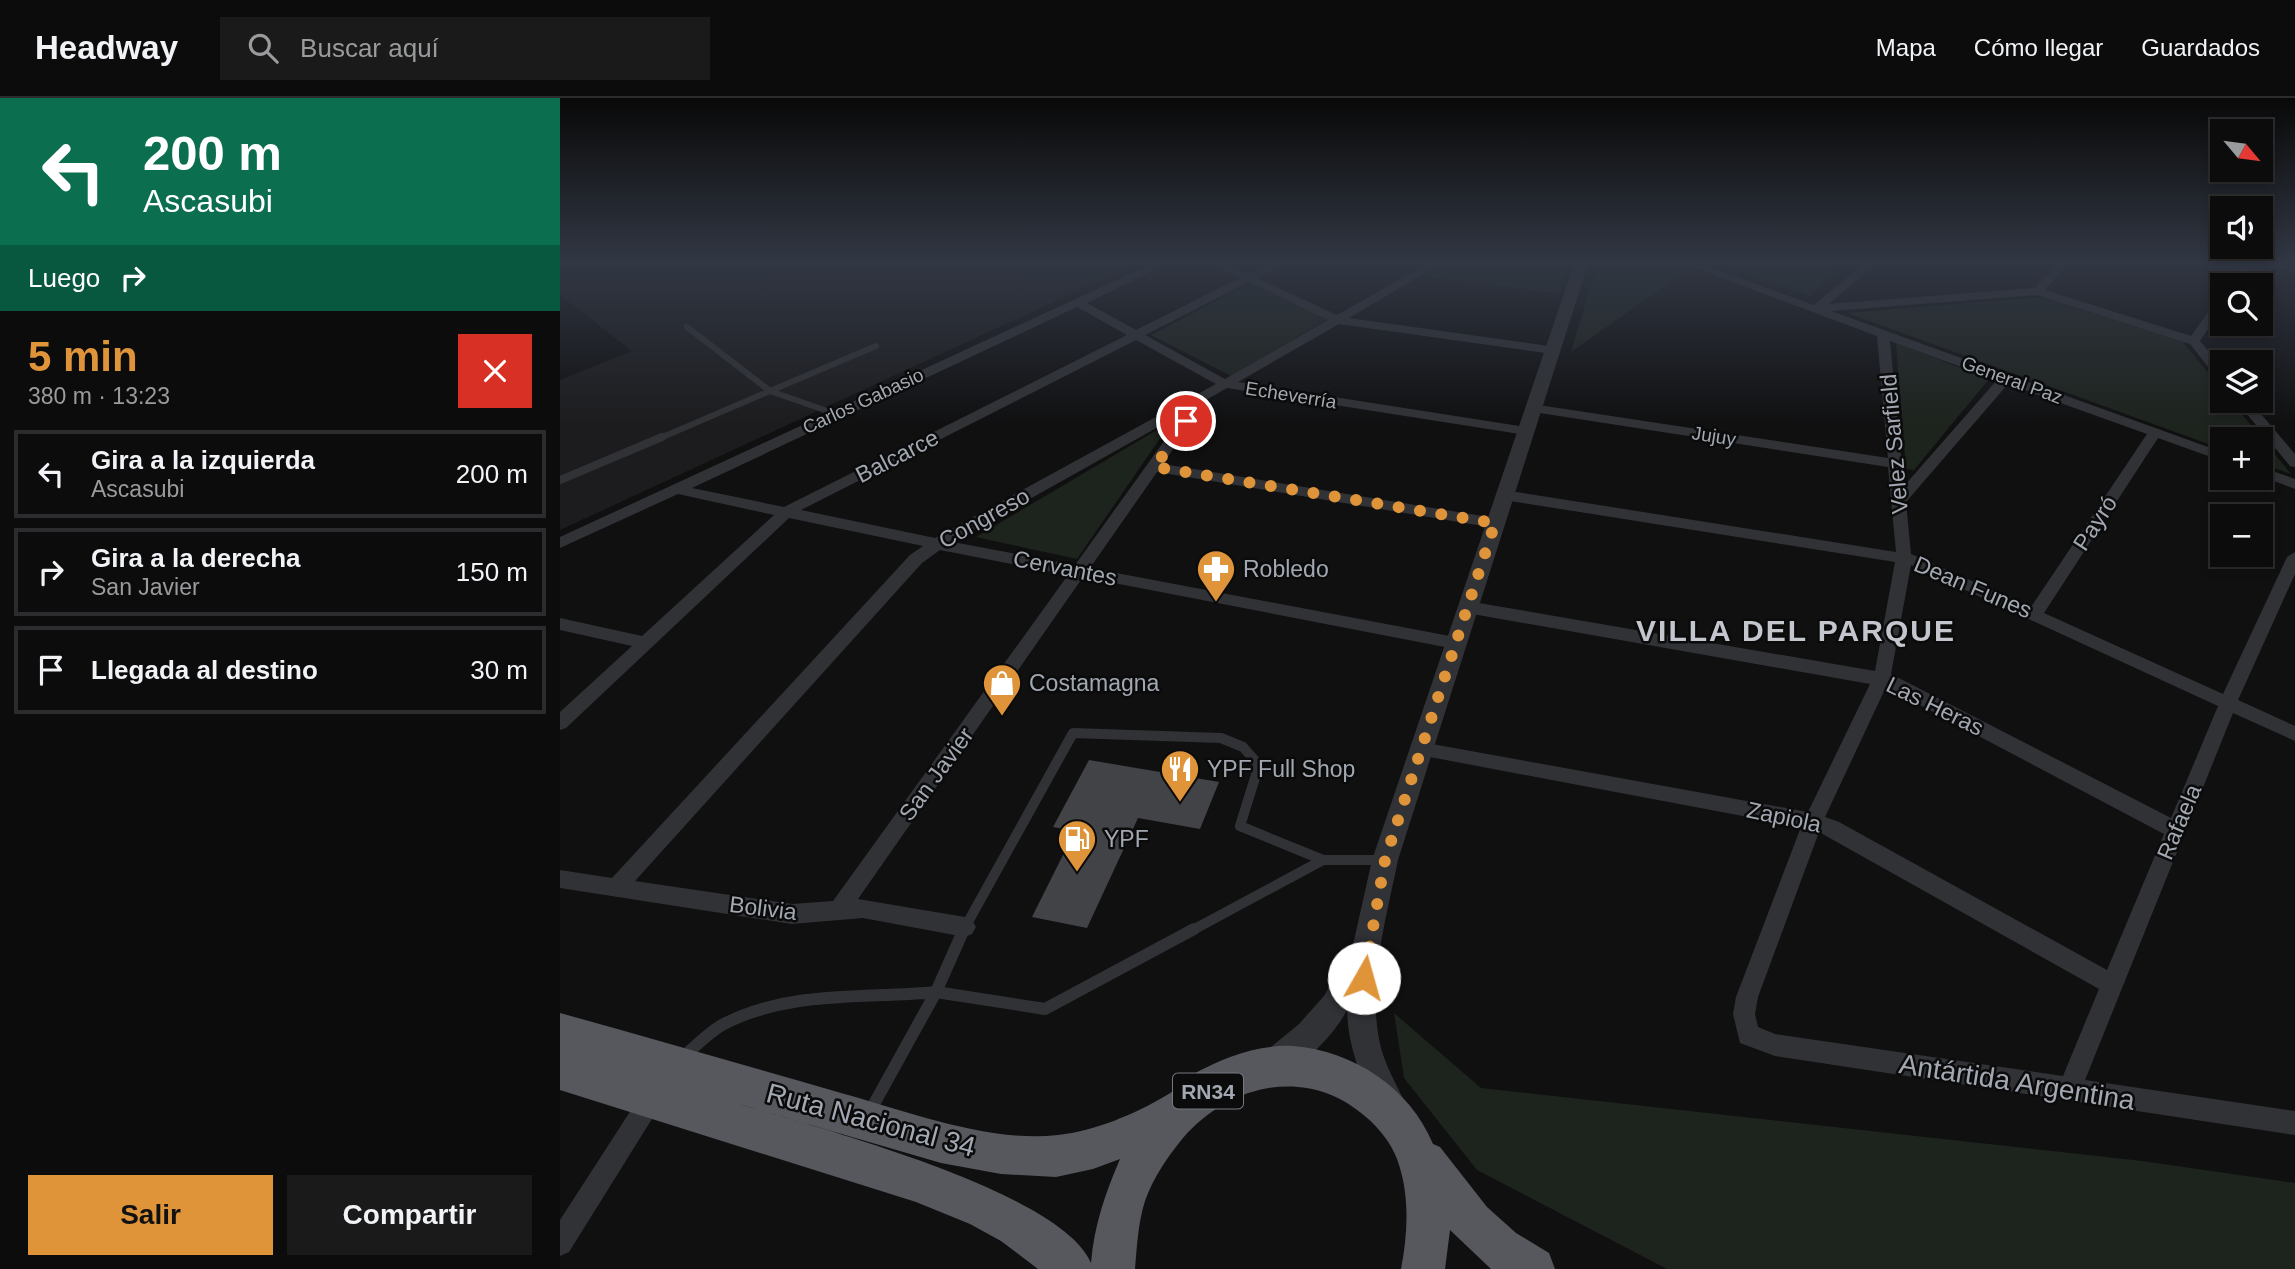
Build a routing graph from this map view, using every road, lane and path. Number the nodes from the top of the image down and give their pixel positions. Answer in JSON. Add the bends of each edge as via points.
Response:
{"nodes":[{"id":1,"x":1049,"y":316,"type":"edge"},
{"id":2,"x":1099,"y":316,"type":"edge"},
{"id":3,"x":1175,"y":316,"type":"edge"},
{"id":4,"x":1328,"y":316,"type":"edge"},
{"id":5,"x":1345,"y":316,"type":"edge"},
{"id":6,"x":1564,"y":316,"type":"edge"},
{"id":7,"x":1835,"y":316,"type":"edge"},
{"id":8,"x":2115,"y":316,"type":"edge"},
{"id":9,"x":2210,"y":318,"type":"edge"},
{"id":10,"x":1337,"y":320,"type":"junction"},
{"id":11,"x":687,"y":327,"type":"dead end"},
{"id":12,"x":1883,"y":333,"type":"junction"},
{"id":13,"x":1135,"y":336,"type":"junction"},
{"id":14,"x":2194,"y":341,"type":"junction"},
{"id":15,"x":876,"y":346,"type":"dead end"},
{"id":16,"x":1552,"y":350,"type":"junction"},
{"id":17,"x":2210,"y":360,"type":"edge"},
{"id":18,"x":2006,"y":378,"type":"junction"},
{"id":19,"x":1225,"y":384,"type":"junction"},
{"id":20,"x":770,"y":391,"type":"junction"},
{"id":21,"x":1202,"y":398,"type":"junction"},
{"id":22,"x":1532,"y":408,"type":"junction"},
{"id":23,"x":2254,"y":413,"type":"edge"},
{"id":24,"x":836,"y":414,"type":"junction"},
{"id":25,"x":1525,"y":431,"type":"junction"},
{"id":26,"x":2155,"y":432,"type":"junction"},
{"id":27,"x":2210,"y":453,"type":"edge"},
{"id":28,"x":2295,"y":463,"type":"edge"},
{"id":29,"x":1895,"y":464,"type":"junction"},
{"id":30,"x":1155,"y":467,"type":"junction"},
{"id":31,"x":2273,"y":476,"type":"edge"},
{"id":32,"x":560,"y":480,"type":"edge"},
{"id":33,"x":2295,"y":484,"type":"edge"},
{"id":34,"x":676,"y":489,"type":"junction"},
{"id":35,"x":1504,"y":495,"type":"junction"},
{"id":36,"x":1900,"y":500,"type":"junction"},
{"id":37,"x":786,"y":512,"type":"junction"},
{"id":38,"x":1495,"y":523,"type":"junction"},
{"id":39,"x":560,"y":543,"type":"edge"},
{"id":40,"x":937,"y":544,"type":"junction"},
{"id":41,"x":2295,"y":557,"type":"edge"},
{"id":42,"x":1904,"y":558,"type":"junction"},
{"id":43,"x":1081,"y":571,"type":"junction"},
{"id":44,"x":1467,"y":607,"type":"junction"},
{"id":45,"x":2035,"y":614,"type":"junction"},
{"id":46,"x":560,"y":624,"type":"edge"},
{"id":47,"x":646,"y":643,"type":"junction"},
{"id":48,"x":1455,"y":643,"type":"junction"},
{"id":49,"x":1882,"y":678,"type":"junction"},
{"id":50,"x":2228,"y":703,"type":"junction"},
{"id":51,"x":560,"y":723,"type":"edge"},
{"id":52,"x":2295,"y":734,"type":"edge"},
{"id":53,"x":1421,"y":749,"type":"junction"},
{"id":54,"x":1812,"y":821,"type":"junction"},
{"id":55,"x":2175,"y":830,"type":"junction"},
{"id":56,"x":1323,"y":860,"type":"junction"},
{"id":57,"x":1385,"y":860,"type":"junction"},
{"id":58,"x":560,"y":879,"type":"edge"},
{"id":59,"x":616,"y":888,"type":"junction"},
{"id":60,"x":839,"y":909,"type":"junction"},
{"id":61,"x":965,"y":927,"type":"junction"},
{"id":62,"x":1368,"y":941,"type":"junction"},
{"id":63,"x":2111,"y":984,"type":"junction"},
{"id":64,"x":936,"y":992,"type":"junction"},
{"id":65,"x":1744,"y":1028,"type":"joint"},
{"id":66,"x":560,"y":1032,"type":"edge"},
{"id":67,"x":1272,"y":1066,"type":"junction"},
{"id":68,"x":560,"y":1070,"type":"edge"},
{"id":69,"x":663,"y":1082,"type":"junction"},
{"id":70,"x":2069,"y":1090,"type":"junction"},
{"id":71,"x":1180,"y":1110,"type":"junction"},
{"id":72,"x":865,"y":1121,"type":"junction"},
{"id":73,"x":2295,"y":1123,"type":"edge"},
{"id":74,"x":1405,"y":1133,"type":"junction"},
{"id":75,"x":569,"y":1215,"type":"edge"},
{"id":76,"x":560,"y":1243,"type":"edge"},
{"id":77,"x":1070,"y":1269,"type":"edge"},
{"id":78,"x":1113,"y":1269,"type":"edge"},
{"id":79,"x":1423,"y":1269,"type":"edge"},
{"id":80,"x":1533,"y":1269,"type":"edge"}],
"edges":[{"from":1,"to":24,"type":"street","name":"Carlos Gabasio"},
{"from":2,"to":13,"type":"street","name":"Echeverría"},
{"from":3,"to":13,"type":"street","name":"Balcarce"},
{"from":4,"to":10,"type":"street"},
{"from":5,"to":10,"type":"street","name":"Congreso"},
{"from":6,"to":16,"type":"street"},
{"from":7,"to":12,"type":"street","name":"General Paz"},
{"from":8,"to":14,"type":"street"},
{"from":9,"to":14,"type":"street"},
{"from":10,"to":16,"type":"street"},
{"from":10,"to":19,"type":"street","name":"Congreso"},
{"from":11,"to":20,"type":"lane"},
{"from":12,"to":18,"type":"street","name":"General Paz"},
{"from":12,"to":29,"type":"street","name":"Velez Sarfield"},
{"from":13,"to":19,"type":"street","name":"Echeverría"},
{"from":13,"to":37,"type":"street","name":"Balcarce"},
{"from":14,"to":17,"type":"street"},
{"from":15,"to":20,"type":"lane"},
{"from":16,"to":22,"type":"street"},
{"from":18,"to":26,"type":"street","name":"General Paz"},
{"from":18,"to":36,"type":"street"},
{"from":19,"to":21,"type":"street","name":"Congreso"},
{"from":19,"to":25,"type":"street","name":"Echeverría"},
{"from":20,"to":24,"type":"lane"},
{"from":20,"to":32,"type":"lane"},
{"from":21,"to":30,"type":"street","name":"San Javier"},
{"from":21,"to":40,"type":"street","name":"Congreso"},
{"from":22,"to":25,"type":"street"},
{"from":22,"to":29,"type":"street","name":"Jujuy"},
{"from":23,"to":28,"type":"street"},
{"from":24,"to":34,"type":"street","name":"Carlos Gabasio"},
{"from":25,"to":35,"type":"street"},
{"from":26,"to":27,"type":"street","name":"General Paz"},
{"from":26,"to":45,"type":"street","name":"Payró"},
{"from":29,"to":36,"type":"street","name":"Velez Sarfield"},
{"from":30,"to":38,"type":"street"},
{"from":30,"to":43,"type":"street","name":"San Javier"},
{"from":31,"to":33,"type":"street"},
{"from":34,"to":37,"type":"street","name":"Cervantes"},
{"from":34,"to":39,"type":"street","name":"Carlos Gabasio"},
{"from":35,"to":38,"type":"street"},
{"from":35,"to":42,"type":"street","name":"Dean Funes"},
{"from":36,"to":42,"type":"street","name":"Velez Sarfield"},
{"from":37,"to":40,"type":"street","name":"Cervantes"},
{"from":37,"to":47,"type":"street","name":"Balcarce"},
{"from":38,"to":44,"type":"street"},
{"from":40,"to":43,"type":"street","name":"Cervantes"},
{"from":40,"to":59,"type":"street","name":"Congreso","via":[[916,559]]},
{"from":41,"to":50,"type":"street","name":"Rafaela"},
{"from":42,"to":45,"type":"street","name":"Dean Funes"},
{"from":42,"to":49,"type":"street","name":"Velez Sarfield"},
{"from":43,"to":48,"type":"street","name":"Cervantes"},
{"from":43,"to":60,"type":"street","name":"San Javier"},
{"from":44,"to":48,"type":"street"},
{"from":44,"to":49,"type":"street","name":"Las Heras"},
{"from":45,"to":50,"type":"street","name":"Dean Funes"},
{"from":46,"to":47,"type":"street"},
{"from":47,"to":51,"type":"street","name":"Balcarce"},
{"from":48,"to":53,"type":"street"},
{"from":49,"to":54,"type":"street","name":"Velez Sarfield"},
{"from":49,"to":55,"type":"street","name":"Las Heras"},
{"from":50,"to":52,"type":"street","name":"Dean Funes"},
{"from":50,"to":55,"type":"street","name":"Rafaela"},
{"from":53,"to":54,"type":"street","name":"Zapiola"},
{"from":53,"to":57,"type":"street"},
{"from":54,"to":63,"type":"street","name":"Zapiola"},
{"from":54,"to":65,"type":"street","name":"Velez Sarfield","via":[[1747,998]]},
{"from":55,"to":63,"type":"street","name":"Rafaela"},
{"from":56,"to":57,"type":"lane"},
{"from":56,"to":61,"type":"lane","via":[[1240,826],[1259,765],[1252,752],[1238,743],[1221,738],[1073,733]]},
{"from":56,"to":64,"type":"lane","via":[[1045,1009]]},
{"from":57,"to":62,"type":"street"},
{"from":58,"to":59,"type":"street","name":"Bolivia"},
{"from":59,"to":60,"type":"street","name":"Bolivia","via":[[792,914]]},
{"from":60,"to":61,"type":"street","name":"Bolivia","via":[[863,908]]},
{"from":61,"to":64,"type":"lane"},
{"from":62,"to":67,"type":"street","via":[[1334,1006]]},
{"from":62,"to":74,"type":"street","via":[[1361,997],[1364,1039]]},
{"from":63,"to":70,"type":"street","name":"Rafaela"},
{"from":64,"to":69,"type":"lane","via":[[790,1002],[765,1008],[720,1027]]},
{"from":64,"to":72,"type":"lane"},
{"from":65,"to":70,"type":"street","name":"Antártida Argentina","via":[[1757,1041],[1775,1045]]},
{"from":66,"to":69,"type":"highway","name":"Ruta Nacional 34","number":"RN34"},
{"from":67,"to":71,"type":"highway","name":"Ruta Nacional 34","number":"RN34","via":[[1224,1080]]},
{"from":67,"to":74,"type":"highway","name":"Ruta Nacional 34","number":"RN34","via":[[1319,1069],[1362,1088]]},
{"from":68,"to":69,"type":"highway","name":"Ruta Nacional 34","number":"RN34"},
{"from":69,"to":72,"type":"highway","name":"Ruta Nacional 34","number":"RN34"},
{"from":69,"to":75,"type":"street"},
{"from":69,"to":77,"type":"highway","name":"Ruta Nacional 34","number":"RN34","via":[[917,1181],[1023,1230]]},
{"from":70,"to":73,"type":"street","name":"Antártida Argentina"},
{"from":71,"to":72,"type":"highway","name":"Ruta Nacional 34","number":"RN34","via":[[1105,1145],[1039,1157],[941,1142]]},
{"from":71,"to":78,"type":"highway","name":"Ruta Nacional 34","number":"RN34","via":[[1147,1149],[1123,1197]]},
{"from":74,"to":79,"type":"highway","name":"Ruta Nacional 34","number":"RN34","via":[[1426,1189],[1429,1244]]},
{"from":74,"to":80,"type":"highway","name":"Ruta Nacional 34","number":"RN34","via":[[1451,1201],[1492,1240]]},
{"from":75,"to":76,"type":"street"}]}
